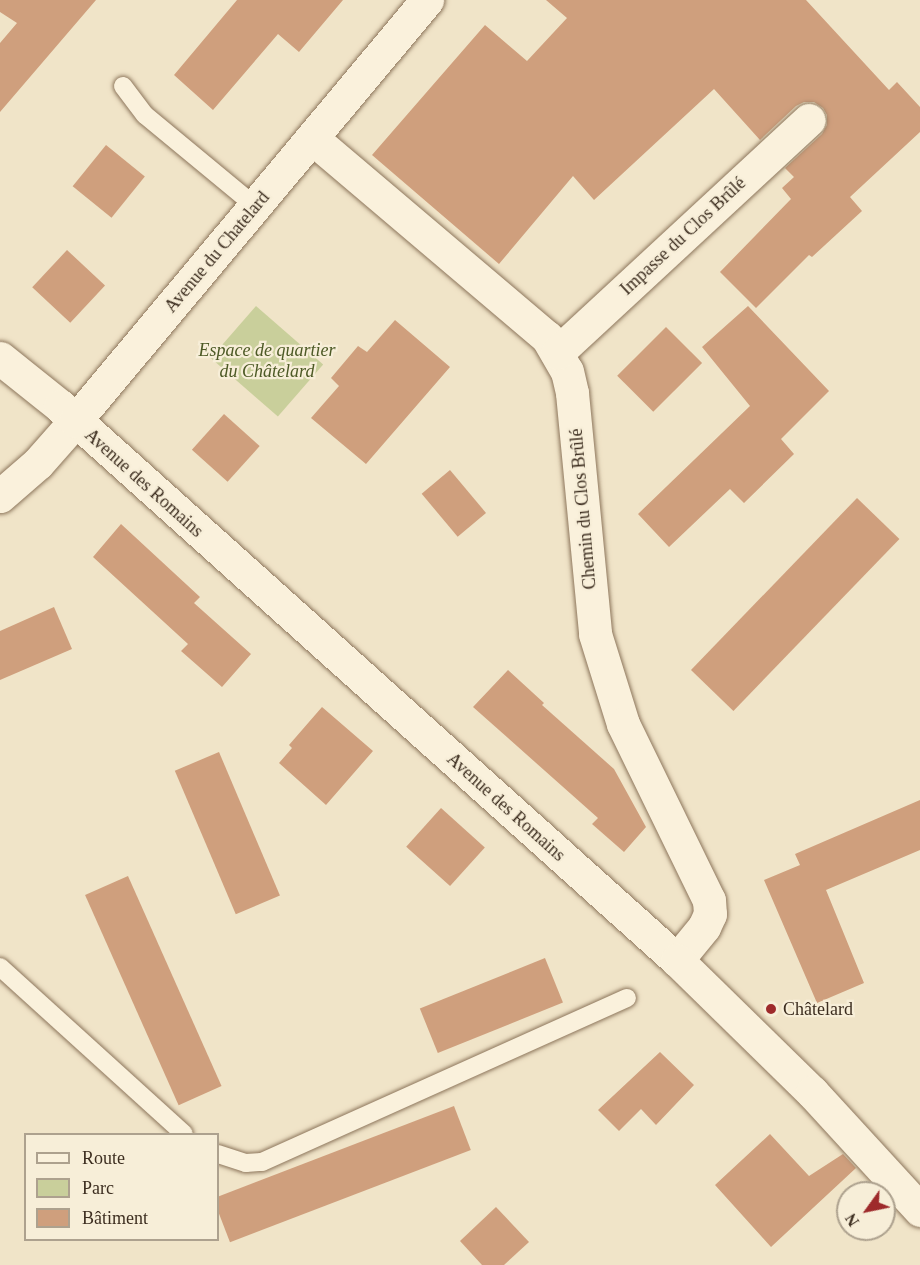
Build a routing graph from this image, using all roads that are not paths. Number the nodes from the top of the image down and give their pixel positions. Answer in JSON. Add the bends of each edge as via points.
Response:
{"nodes":[{"id":1,"x":427,"y":0,"type":"edge"},
{"id":2,"x":123,"y":86,"type":"dead end"},
{"id":3,"x":809,"y":120,"type":"dead end"},
{"id":4,"x":312,"y":138,"type":"junction"},
{"id":5,"x":255,"y":206,"type":"junction"},
{"id":6,"x":557,"y":353,"type":"junction"},
{"id":7,"x":0,"y":358,"type":"edge"},
{"id":8,"x":75,"y":421,"type":"junction"},
{"id":9,"x":0,"y":496,"type":"edge"},
{"id":10,"x":677,"y":960,"type":"junction"},
{"id":11,"x":0,"y":967,"type":"edge"},
{"id":12,"x":627,"y":998,"type":"dead end"},
{"id":13,"x":183,"y":1133,"type":"edge"},
{"id":14,"x":219,"y":1154,"type":"edge"},
{"id":15,"x":920,"y":1210,"type":"edge"}],
"edges":[{"from":1,"to":4,"type":"street","name":"Avenue du Chatelard"},
{"from":2,"to":5,"type":"lane","via":[[145,115]]},
{"from":3,"to":6,"type":"street","name":"Impasse du Clos Brûlé"},
{"from":4,"to":5,"type":"street","name":"Avenue du Chatelard"},
{"from":4,"to":6,"type":"street","name":"Chemin du Clos Brûlé","via":[[547,337]]},
{"from":5,"to":8,"type":"street","name":"Avenue du Chatelard"},
{"from":6,"to":10,"type":"street","name":"Chemin du Clos Brûlé","via":[[567,371],[572,393],[595,634],[623,724],[710,900],[710,914],[704,927]]},
{"from":7,"to":8,"type":"street","name":"Avenue des Romains"},
{"from":8,"to":9,"type":"street","name":"Avenue du Chatelard","via":[[38,463]]},
{"from":8,"to":10,"type":"street","name":"Avenue des Romains"},
{"from":10,"to":15,"type":"street","name":"Avenue des Romains","via":[[812,1092]]},
{"from":11,"to":13,"type":"lane"},
{"from":12,"to":14,"type":"lane","via":[[262,1162],[246,1163]]}]}
